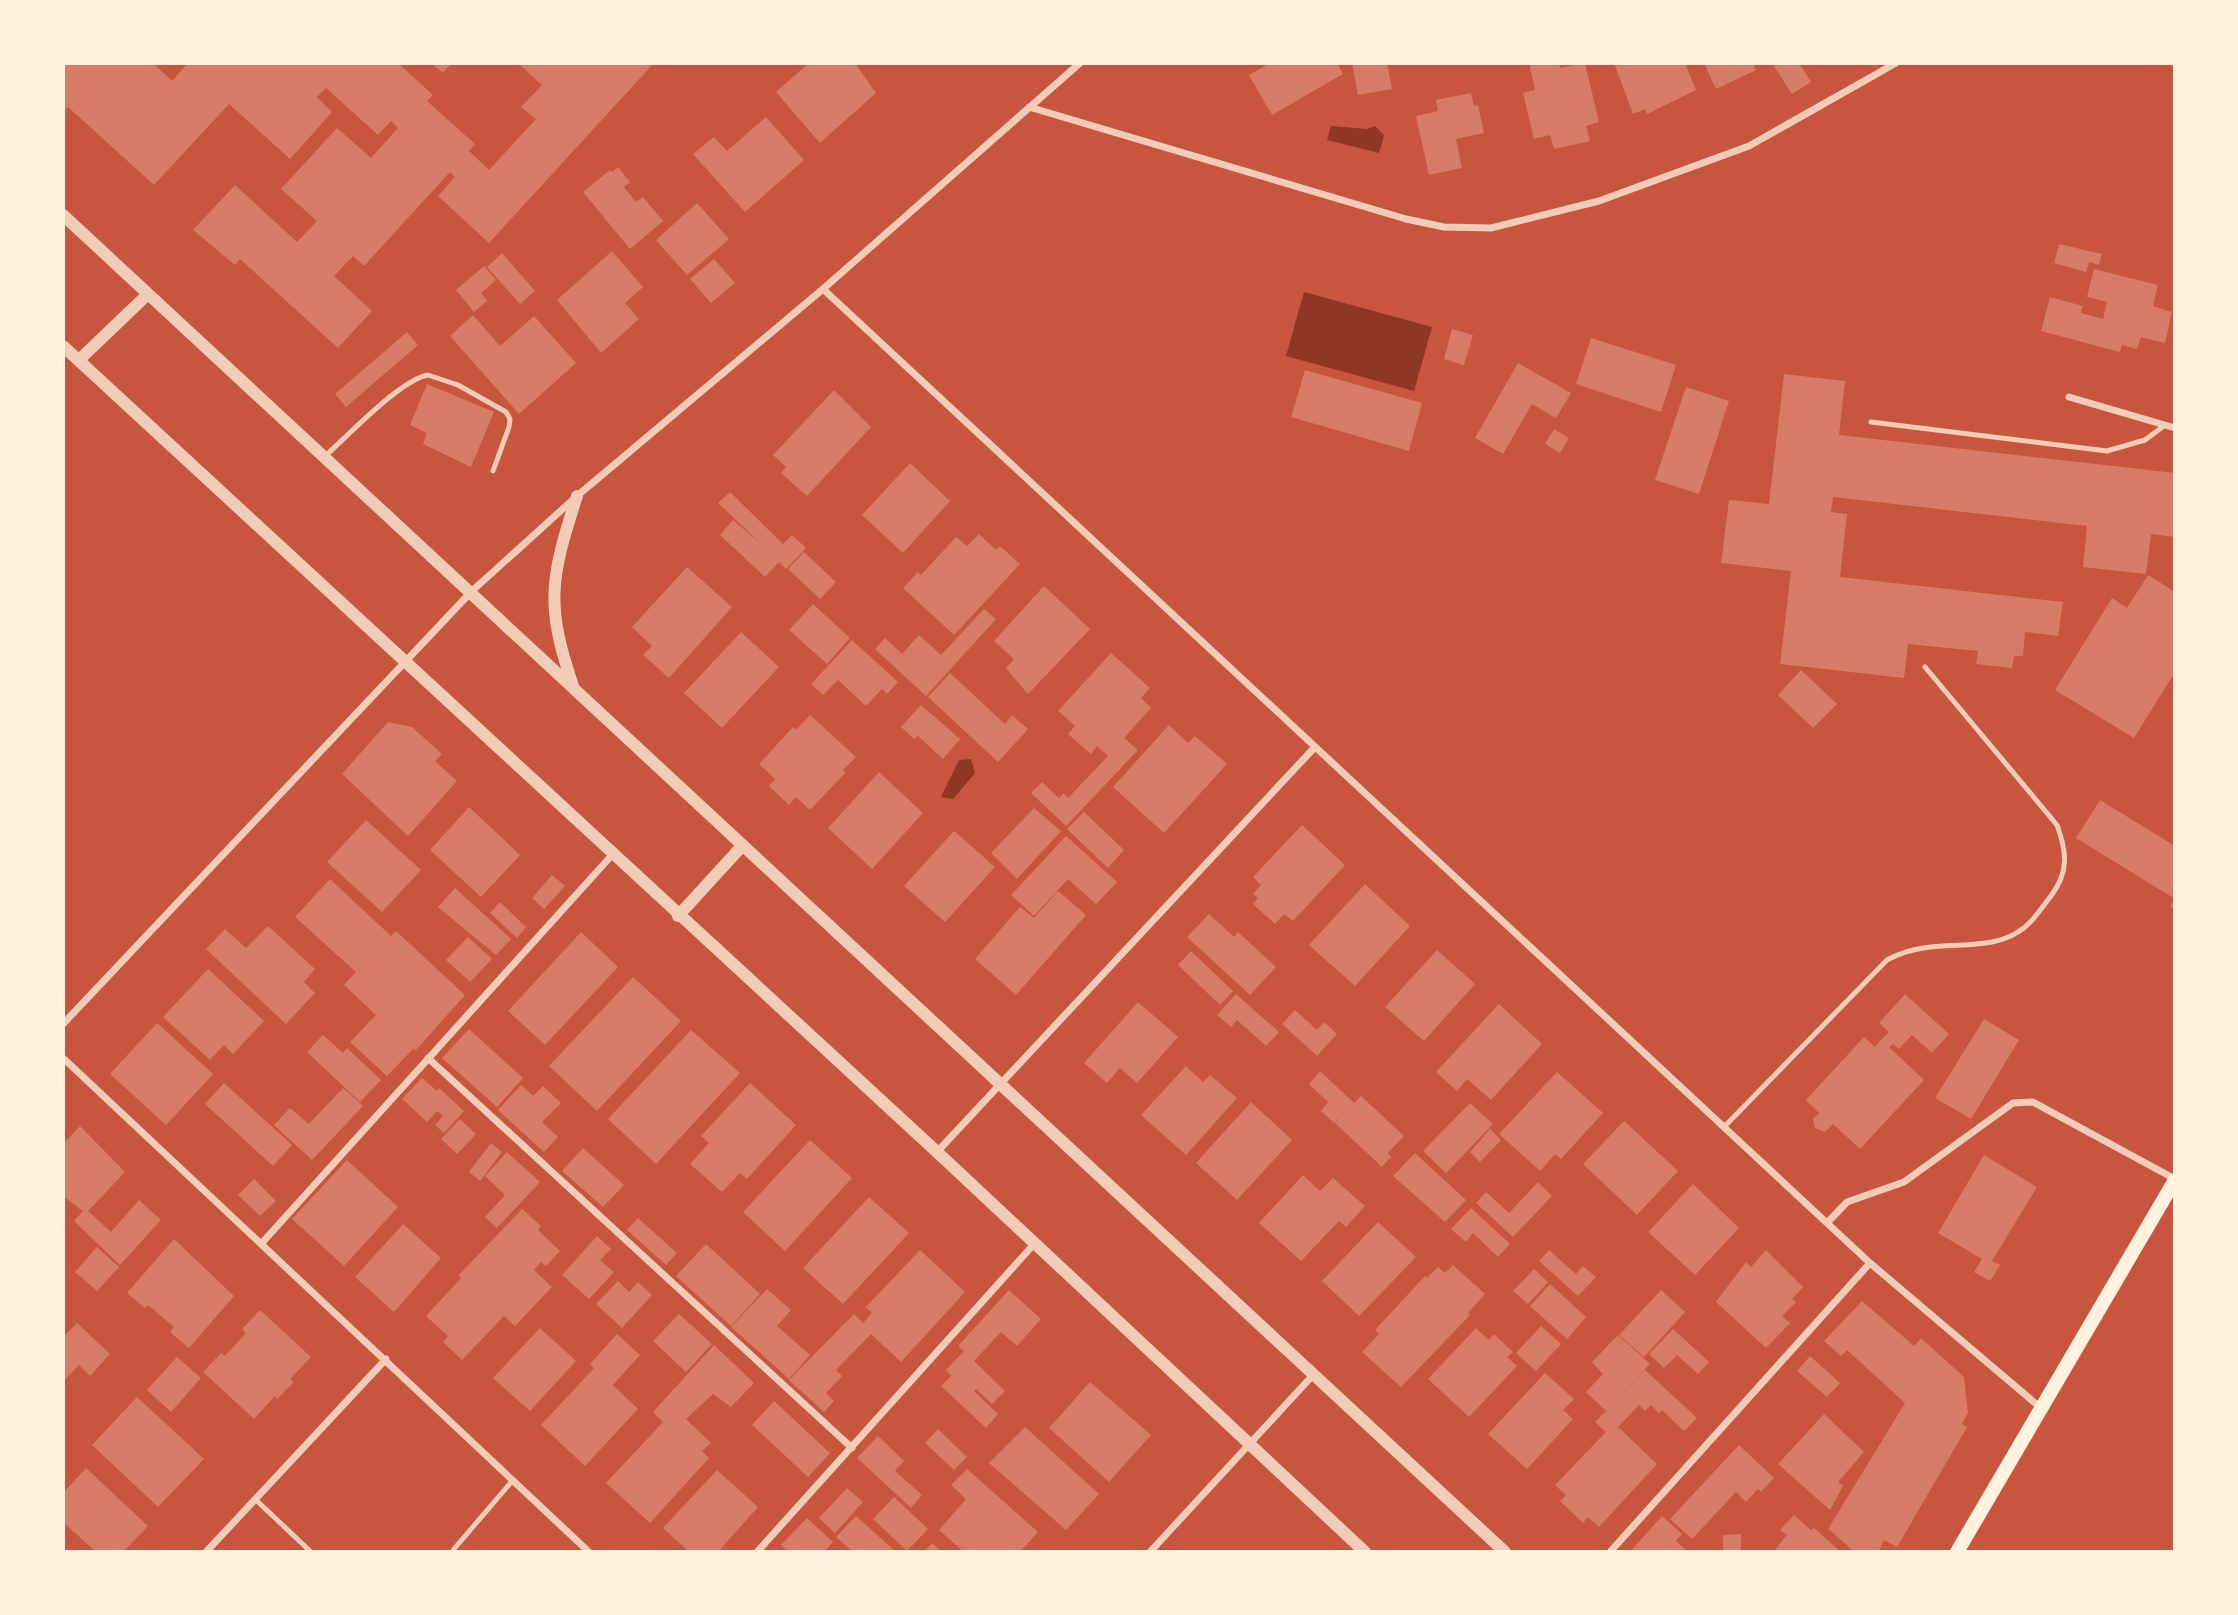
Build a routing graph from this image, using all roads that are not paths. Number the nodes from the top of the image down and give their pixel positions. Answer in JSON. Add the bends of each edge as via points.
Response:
{"nodes":[{"id":1,"x":1896,"y":63,"type":"edge"},
{"id":2,"x":1077,"y":64,"type":"edge"},
{"id":3,"x":1029,"y":107,"type":"junction"},
{"id":4,"x":63,"y":215,"type":"edge"},
{"id":5,"x":823,"y":289,"type":"junction"},
{"id":6,"x":148,"y":294,"type":"junction"},
{"id":7,"x":63,"y":346,"type":"edge"},
{"id":8,"x":79,"y":360,"type":"junction"},
{"id":9,"x":2069,"y":397,"type":"dead end"},
{"id":10,"x":1871,"y":422,"type":"dead end"},
{"id":11,"x":2165,"y":425,"type":"junction"},
{"id":12,"x":2175,"y":428,"type":"edge"},
{"id":13,"x":325,"y":456,"type":"junction"},
{"id":14,"x":493,"y":471,"type":"dead end"},
{"id":15,"x":577,"y":496,"type":"junction"},
{"id":16,"x":472,"y":591,"type":"junction"},
{"id":17,"x":403,"y":663,"type":"junction"},
{"id":18,"x":1925,"y":667,"type":"dead end"},
{"id":19,"x":575,"y":692,"type":"junction"},
{"id":20,"x":1315,"y":747,"type":"junction"},
{"id":21,"x":743,"y":845,"type":"junction"},
{"id":22,"x":612,"y":855,"type":"junction"},
{"id":23,"x":678,"y":916,"type":"junction"},
{"id":24,"x":63,"y":1024,"type":"edge"},
{"id":25,"x":63,"y":1058,"type":"edge"},
{"id":26,"x":428,"y":1058,"type":"junction"},
{"id":27,"x":1001,"y":1082,"type":"junction"},
{"id":28,"x":1724,"y":1127,"type":"junction"},
{"id":29,"x":937,"y":1152,"type":"junction"},
{"id":30,"x":2175,"y":1179,"type":"edge"},
{"id":31,"x":1827,"y":1223,"type":"junction"},
{"id":32,"x":1035,"y":1243,"type":"junction"},
{"id":33,"x":261,"y":1244,"type":"junction"},
{"id":34,"x":1870,"y":1263,"type":"junction"},
{"id":35,"x":386,"y":1359,"type":"junction"},
{"id":36,"x":1314,"y":1374,"type":"junction"},
{"id":37,"x":2043,"y":1410,"type":"junction"},
{"id":38,"x":1249,"y":1447,"type":"junction"},
{"id":39,"x":852,"y":1448,"type":"junction"},
{"id":40,"x":513,"y":1480,"type":"junction"},
{"id":41,"x":255,"y":1499,"type":"junction"},
{"id":42,"x":454,"y":1549,"type":"dead end"},
{"id":43,"x":206,"y":1552,"type":"edge"},
{"id":44,"x":311,"y":1552,"type":"edge"},
{"id":45,"x":589,"y":1552,"type":"edge"},
{"id":46,"x":757,"y":1552,"type":"edge"},
{"id":47,"x":1150,"y":1552,"type":"edge"},
{"id":48,"x":1365,"y":1552,"type":"edge"},
{"id":49,"x":1505,"y":1552,"type":"edge"},
{"id":50,"x":1610,"y":1552,"type":"edge"},
{"id":51,"x":1957,"y":1552,"type":"edge"}],
"edges":[{"from":1,"to":3,"type":"street","via":[[1749,146],[1599,201],[1467,230],[1406,219]]},
{"from":2,"to":3,"type":"street"},
{"from":3,"to":5,"type":"street"},
{"from":4,"to":6,"type":"street"},
{"from":5,"to":15,"type":"street"},
{"from":5,"to":20,"type":"street"},
{"from":6,"to":8,"type":"street"},
{"from":6,"to":13,"type":"street"},
{"from":7,"to":8,"type":"street"},
{"from":8,"to":17,"type":"street"},
{"from":9,"to":11,"type":"street"},
{"from":10,"to":11,"type":"lane","via":[[2107,451],[2145,440]]},
{"from":11,"to":12,"type":"street"},
{"from":13,"to":14,"type":"lane","via":[[383,403],[428,375],[458,385],[506,412],[509,427]]},
{"from":13,"to":16,"type":"street"},
{"from":15,"to":16,"type":"street"},
{"from":15,"to":19,"type":"street","via":[[556,561],[553,603],[558,643]]},
{"from":16,"to":17,"type":"street"},
{"from":16,"to":19,"type":"street"},
{"from":17,"to":22,"type":"street"},
{"from":17,"to":24,"type":"street"},
{"from":18,"to":28,"type":"lane","via":[[2057,825],[2066,857],[2059,885],[2028,925],[2008,938],[1916,947],[1887,960]]},
{"from":19,"to":21,"type":"street"},
{"from":20,"to":27,"type":"street"},
{"from":20,"to":28,"type":"street"},
{"from":21,"to":23,"type":"street"},
{"from":21,"to":27,"type":"street"},
{"from":22,"to":23,"type":"street"},
{"from":22,"to":26,"type":"street"},
{"from":23,"to":29,"type":"street"},
{"from":25,"to":33,"type":"street"},
{"from":26,"to":33,"type":"street"},
{"from":26,"to":39,"type":"street"},
{"from":27,"to":29,"type":"street"},
{"from":27,"to":36,"type":"street"},
{"from":28,"to":31,"type":"street"},
{"from":29,"to":32,"type":"street"},
{"from":30,"to":31,"type":"street","via":[[2033,1102],[2013,1103],[1904,1182],[1847,1202]]},
{"from":30,"to":37,"type":"main road"},
{"from":31,"to":34,"type":"street"},
{"from":32,"to":38,"type":"street"},
{"from":32,"to":39,"type":"street"},
{"from":33,"to":35,"type":"street"},
{"from":34,"to":37,"type":"street"},
{"from":34,"to":50,"type":"street"},
{"from":35,"to":40,"type":"street"},
{"from":35,"to":41,"type":"street"},
{"from":36,"to":38,"type":"street"},
{"from":36,"to":49,"type":"street"},
{"from":37,"to":51,"type":"main road"},
{"from":38,"to":47,"type":"street"},
{"from":38,"to":48,"type":"street"},
{"from":39,"to":46,"type":"street"},
{"from":40,"to":42,"type":"lane"},
{"from":40,"to":45,"type":"street"},
{"from":41,"to":43,"type":"street"},
{"from":41,"to":44,"type":"lane"}]}
